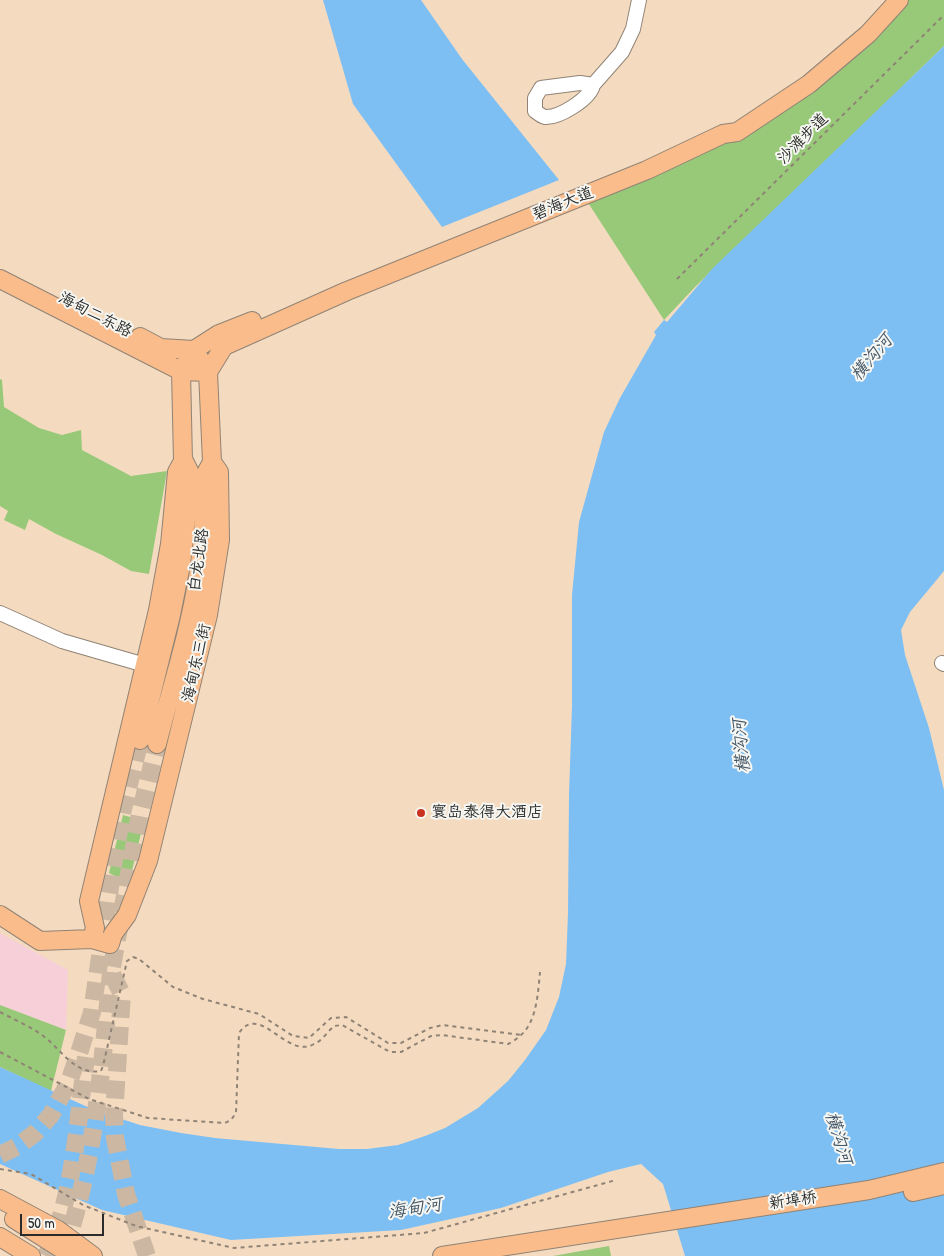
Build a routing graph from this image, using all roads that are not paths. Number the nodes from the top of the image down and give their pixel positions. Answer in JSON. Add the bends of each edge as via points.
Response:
{"nodes":[{"id":1,"x":639,"y":0,"type":"edge"},
{"id":2,"x":890,"y":0,"type":"edge"},
{"id":3,"x":899,"y":0,"type":"edge"},
{"id":4,"x":593,"y":85,"type":"dead end"},
{"id":5,"x":0,"y":266,"type":"edge"},
{"id":6,"x":0,"y":279,"type":"edge"},
{"id":7,"x":194,"y":350,"type":"junction"},
{"id":8,"x":181,"y":371,"type":"junction"},
{"id":9,"x":208,"y":372,"type":"junction"},
{"id":10,"x":183,"y":461,"type":"junction"},
{"id":11,"x":212,"y":462,"type":"junction"},
{"id":12,"x":0,"y":613,"type":"edge"},
{"id":13,"x":145,"y":666,"type":"junction"},
{"id":14,"x":0,"y":904,"type":"edge"},
{"id":15,"x":0,"y":915,"type":"edge"},
{"id":16,"x":93,"y":934,"type":"junction"},
{"id":17,"x":944,"y":1172,"type":"edge"},
{"id":18,"x":944,"y":1185,"type":"edge"},
{"id":19,"x":0,"y":1199,"type":"edge"},
{"id":20,"x":0,"y":1212,"type":"edge"},
{"id":21,"x":642,"y":1230,"type":"junction"},
{"id":22,"x":0,"y":1237,"type":"edge"},
{"id":23,"x":32,"y":1256,"type":"edge"},
{"id":24,"x":73,"y":1256,"type":"edge"},
{"id":25,"x":94,"y":1256,"type":"edge"},
{"id":26,"x":442,"y":1256,"type":"edge"},
{"id":27,"x":502,"y":1256,"type":"edge"}],
"edges":[{"from":1,"to":4,"type":"street","via":[[633,29],[622,52]]},
{"from":2,"to":7,"type":"main road","name":"碧海大道","via":[[804,77],[709,135],[645,164],[219,334]]},
{"from":3,"to":9,"type":"main road","name":"碧海大道","via":[[868,34],[809,84],[737,132],[723,134],[685,154],[347,291],[224,346]]},
{"from":5,"to":7,"type":"main road","name":"海甸二东路","via":[[161,348]]},
{"from":6,"to":8,"type":"main road","name":"海甸二东路"},
{"from":7,"to":8,"type":"main road"},
{"from":7,"to":9,"type":"main road"},
{"from":8,"to":9,"type":"main road"},
{"from":8,"to":10,"type":"main road"},
{"from":9,"to":11,"type":"main road","name":"海甸东三街"},
{"from":10,"to":11,"type":"main road","name":"白龙北路","via":[[190,472],[182,560],[149,742],[188,626],[203,539],[207,471]]},
{"from":10,"to":13,"type":"main road","via":[[177,472],[164,579]]},
{"from":11,"to":16,"type":"main road","name":"海甸东三街","via":[[219,472],[220,535],[212,596],[148,861],[127,916],[111,939]]},
{"from":12,"to":13,"type":"street","via":[[62,640]]},
{"from":13,"to":16,"type":"main road","via":[[89,901]]},
{"from":14,"to":16,"type":"main road","via":[[41,931]]},
{"from":15,"to":16,"type":"main road","via":[[40,941]]},
{"from":17,"to":21,"type":"main road","name":"新埠桥","via":[[869,1190]]},
{"from":18,"to":21,"type":"main road","name":"新埠桥","via":[[873,1200]]},
{"from":19,"to":25,"type":"main road","via":[[58,1230]]},
{"from":20,"to":24,"type":"main road"},
{"from":21,"to":26,"type":"main road"},
{"from":21,"to":27,"type":"main road"},
{"from":22,"to":23,"type":"main road"}]}
